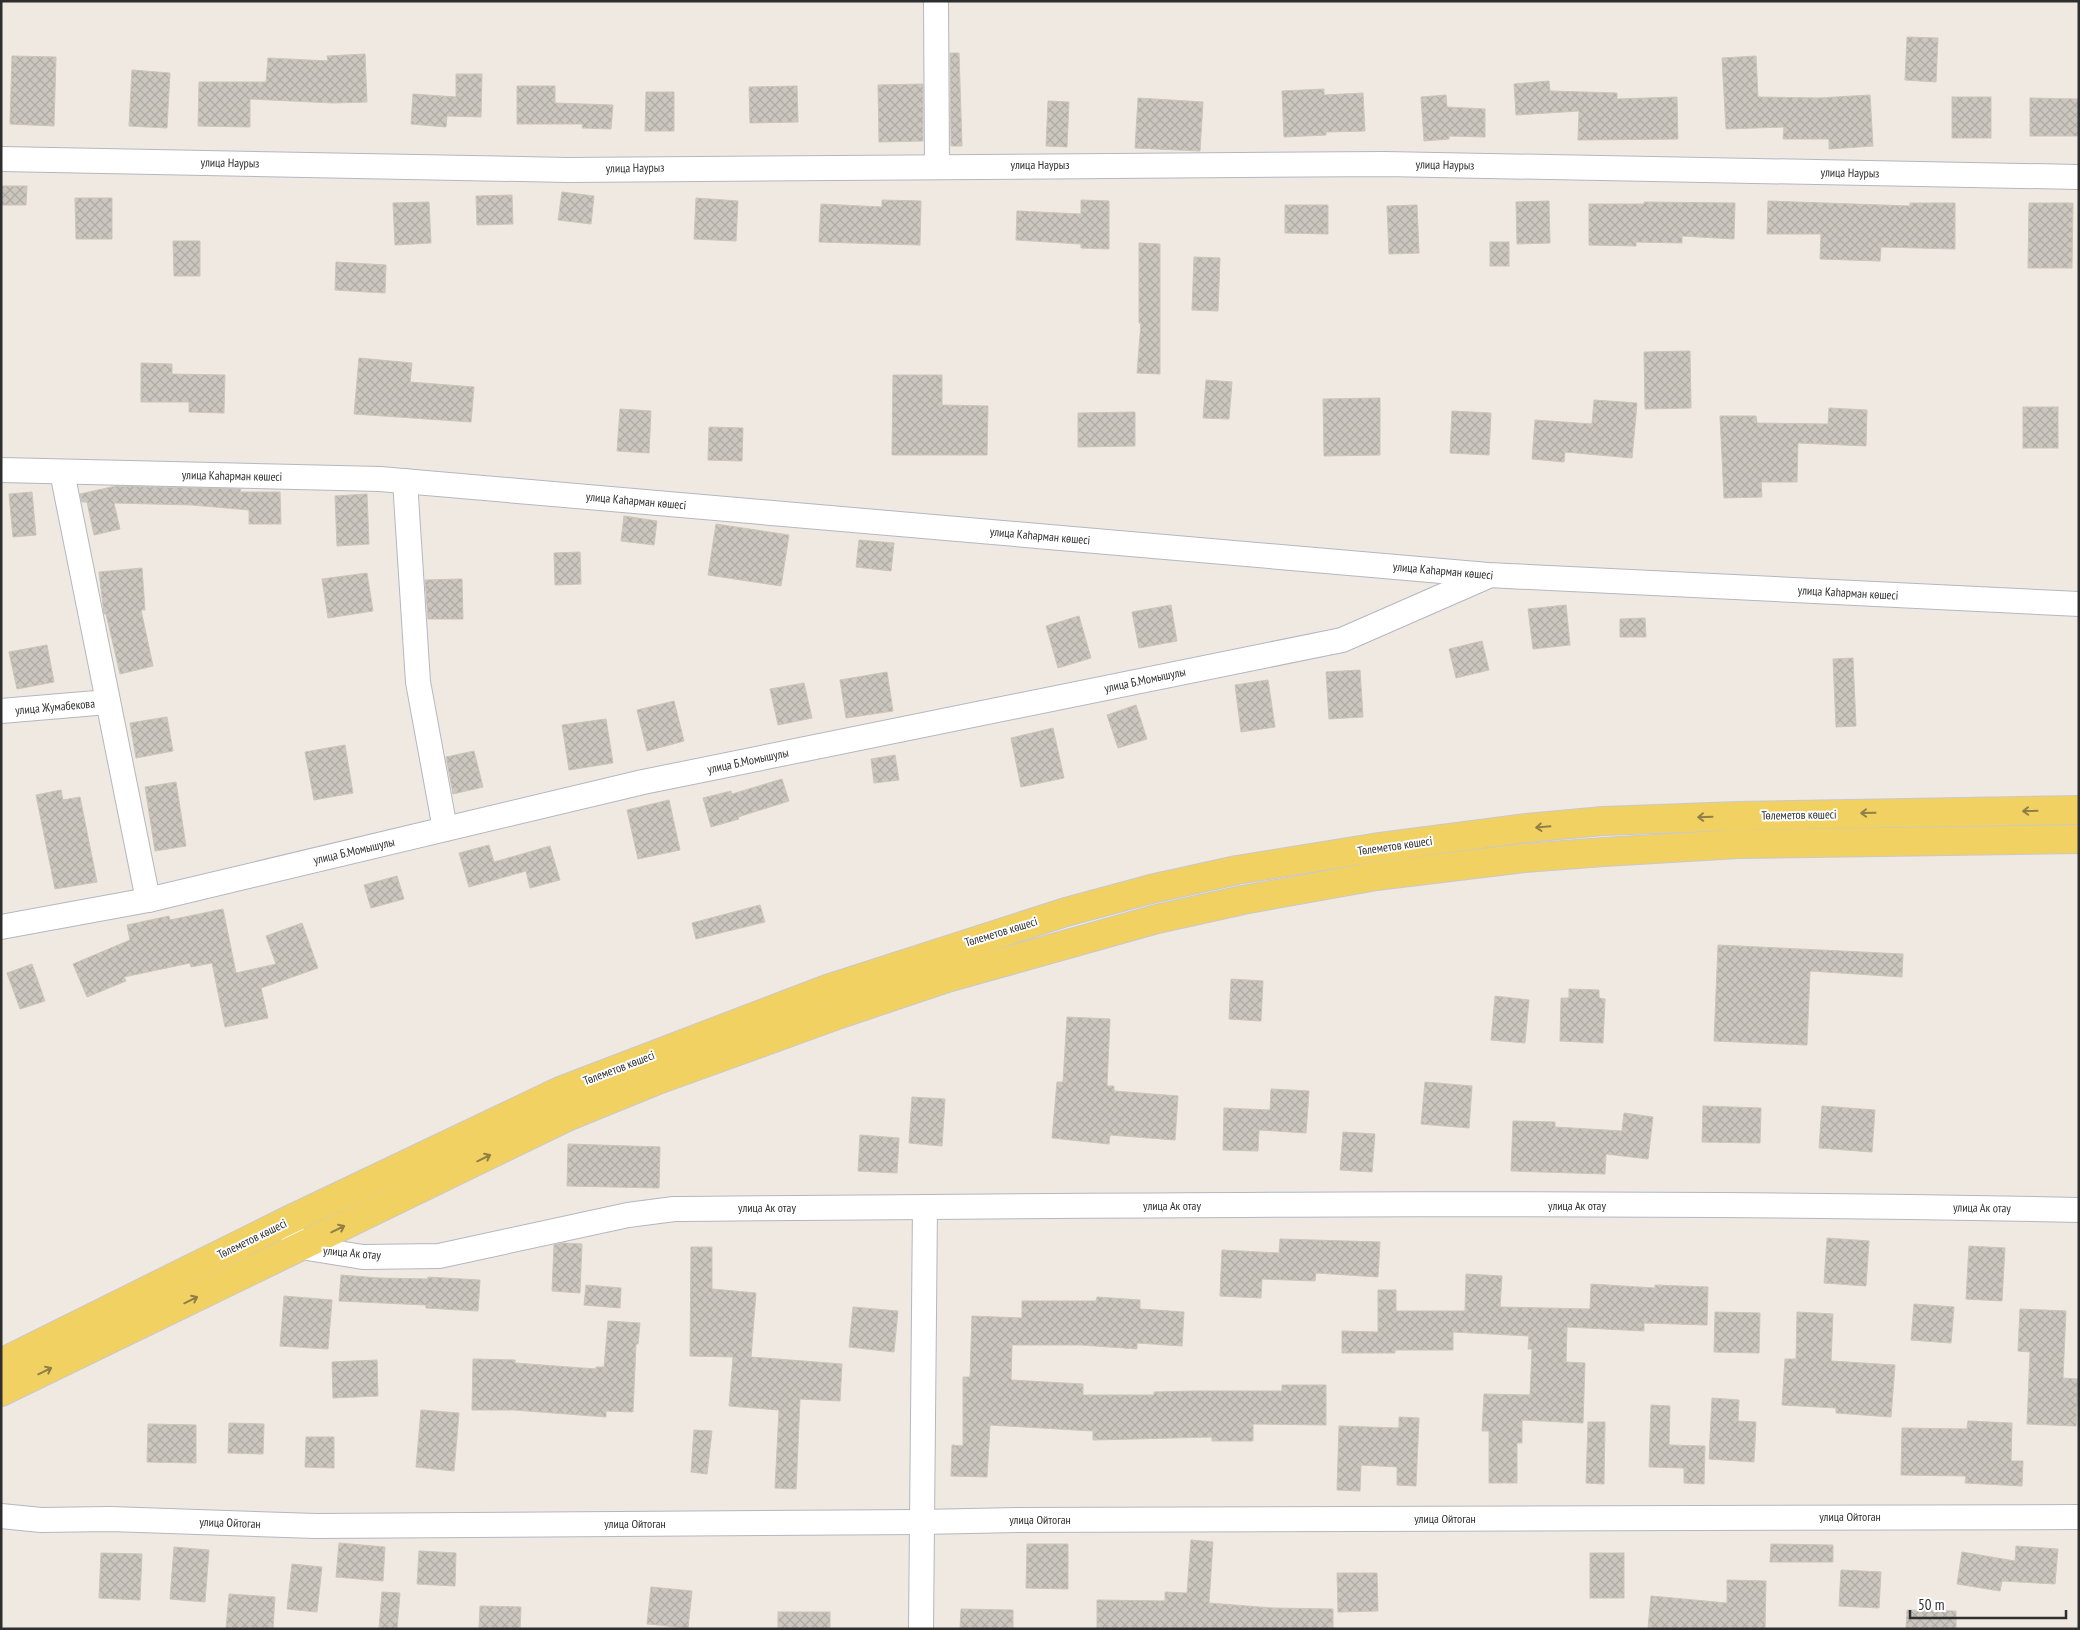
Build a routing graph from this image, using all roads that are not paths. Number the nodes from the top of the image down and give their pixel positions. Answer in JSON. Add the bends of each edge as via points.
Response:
{"nodes":[{"id":1,"x":936,"y":1,"type":"edge"},
{"id":2,"x":1,"y":159,"type":"edge"},
{"id":3,"x":937,"y":166,"type":"junction"},
{"id":4,"x":2079,"y":177,"type":"edge"},
{"id":5,"x":1,"y":470,"type":"edge"},
{"id":6,"x":62,"y":472,"type":"junction"},
{"id":7,"x":405,"y":481,"type":"junction"},
{"id":8,"x":1488,"y":576,"type":"junction"},
{"id":9,"x":2079,"y":604,"type":"edge"},
{"id":10,"x":108,"y":702,"type":"junction"},
{"id":11,"x":1,"y":711,"type":"edge"},
{"id":12,"x":2079,"y":810,"type":"edge"},
{"id":13,"x":445,"y":830,"type":"junction"},
{"id":14,"x":2079,"y":839,"type":"edge"},
{"id":15,"x":148,"y":900,"type":"junction"},
{"id":16,"x":1,"y":927,"type":"edge"},
{"id":17,"x":925,"y":1207,"type":"junction"},
{"id":18,"x":2079,"y":1210,"type":"edge"},
{"id":19,"x":285,"y":1222,"type":"junction"},
{"id":20,"x":301,"y":1247,"type":"junction"},
{"id":21,"x":1,"y":1364,"type":"edge"},
{"id":22,"x":1,"y":1392,"type":"edge"},
{"id":23,"x":1,"y":1516,"type":"edge"},
{"id":24,"x":2079,"y":1517,"type":"edge"},
{"id":25,"x":921,"y":1522,"type":"junction"},
{"id":26,"x":921,"y":1629,"type":"edge"}],
"edges":[{"from":1,"to":3,"type":"street"},
{"from":2,"to":3,"type":"street","name":"улица Наурыз","via":[[568,170]]},
{"from":3,"to":4,"type":"street","name":"улица Наурыз","via":[[1384,164]]},
{"from":5,"to":6,"type":"street","name":"улица Каһарман көшесі"},
{"from":6,"to":7,"type":"street","name":"улица Каһарман көшесі"},
{"from":6,"to":10,"type":"street"},
{"from":7,"to":8,"type":"street","name":"улица Каһарман көшесі"},
{"from":7,"to":13,"type":"street","via":[[418,682]]},
{"from":8,"to":9,"type":"street","name":"улица Каһарман көшесі"},
{"from":8,"to":13,"type":"street","name":"улица Б.Момышулы","via":[[1342,640],[643,782]]},
{"from":10,"to":11,"type":"street","name":"улица Жумабекова"},
{"from":10,"to":15,"type":"street"},
{"from":12,"to":19,"type":"main road","name":"Төлеметов көшесі","one_way":true,"via":[[1602,821],[1374,848],[1237,870],[1151,888],[1066,912],[827,990],[570,1087]]},
{"from":13,"to":15,"type":"street","name":"улица Б.Момышулы"},
{"from":20,"to":14,"type":"main road","name":"Төлеметов көшесі","one_way":true,"via":[[569,1116],[655,1082],[947,978],[1186,913],[1376,876],[1524,858],[1738,844]]},
{"from":15,"to":16,"type":"street","name":"улица Б.Момышулы"},
{"from":17,"to":18,"type":"street","name":"улица Ак отау","via":[[1381,1205]]},
{"from":17,"to":20,"type":"street","name":"улица Ак отау","via":[[674,1209],[628,1215],[439,1256],[363,1256]]},
{"from":17,"to":25,"type":"street"},
{"from":19,"to":20,"type":"street"},
{"from":19,"to":21,"type":"main road","name":"Төлеметов көшесі"},
{"from":22,"to":20,"type":"main road","name":"Төлеметов көшесі","one_way":true},
{"from":23,"to":25,"type":"street","name":"улица Ойтоган","via":[[41,1520],[110,1519],[316,1526]]},
{"from":24,"to":25,"type":"street","name":"улица Ойтоган"},
{"from":25,"to":26,"type":"street"}]}
